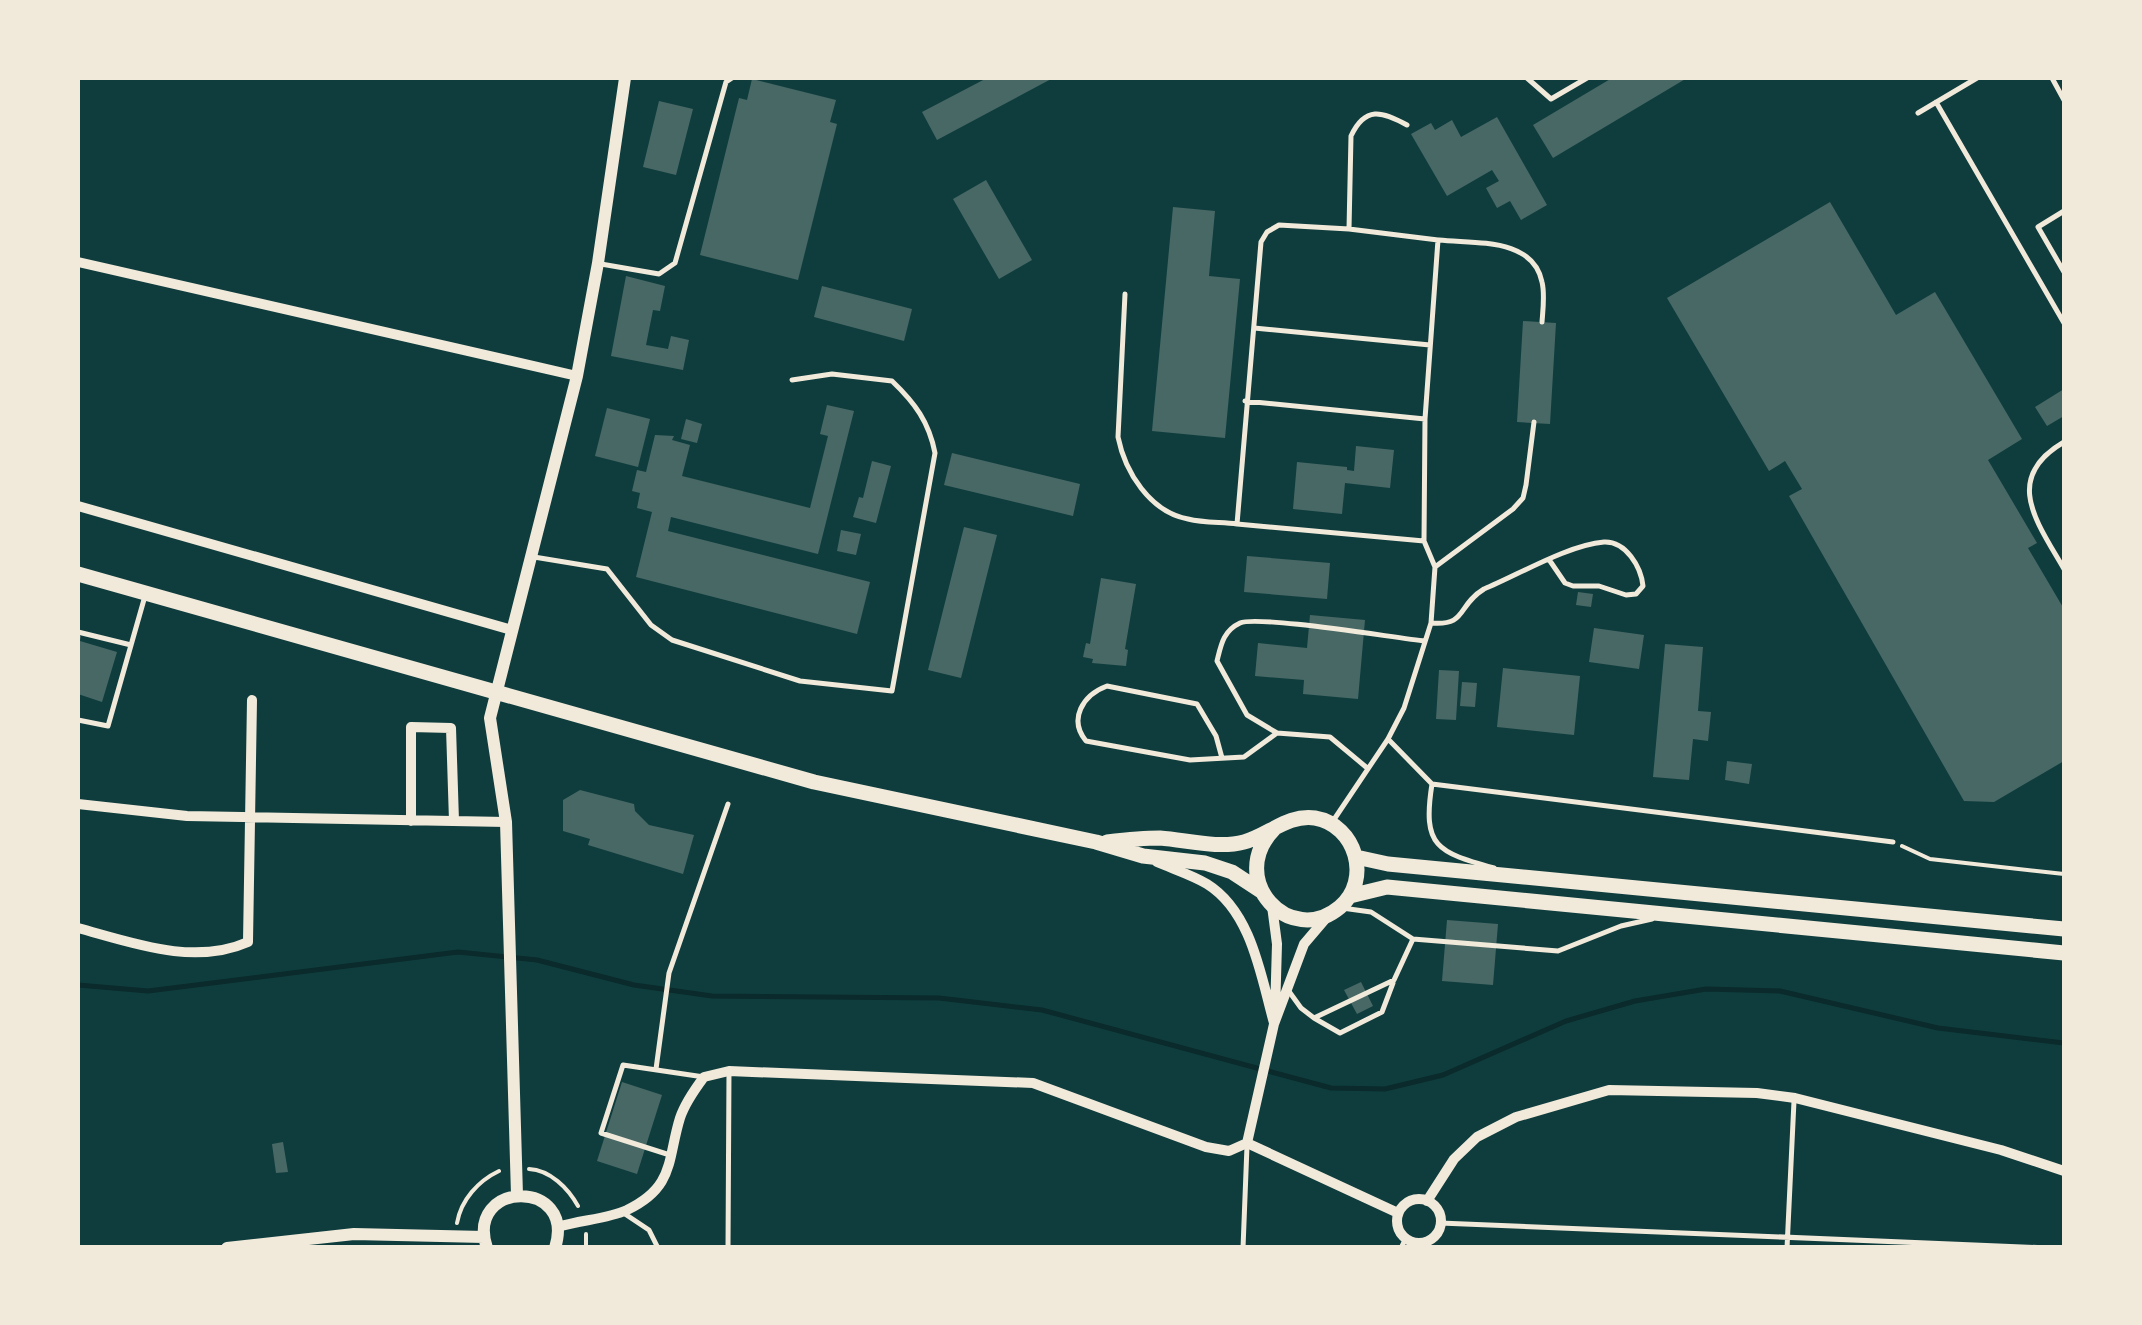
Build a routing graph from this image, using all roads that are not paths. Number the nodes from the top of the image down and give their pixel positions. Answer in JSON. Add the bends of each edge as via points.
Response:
{"nodes":[{"id":1,"x":625,"y":78,"type":"edge"},
{"id":2,"x":732,"y":78,"type":"edge"},
{"id":3,"x":1528,"y":78,"type":"edge"},
{"id":4,"x":1588,"y":78,"type":"edge"},
{"id":5,"x":1977,"y":78,"type":"edge"},
{"id":6,"x":2052,"y":78,"type":"edge"},
{"id":7,"x":2064,"y":100,"type":"edge"},
{"id":8,"x":1936,"y":102,"type":"junction"},
{"id":9,"x":1918,"y":113,"type":"dead end"},
{"id":10,"x":1407,"y":125,"type":"dead end"},
{"id":11,"x":2064,"y":211,"type":"edge"},
{"id":12,"x":1349,"y":229,"type":"junction"},
{"id":13,"x":1438,"y":240,"type":"junction"},
{"id":14,"x":78,"y":262,"type":"edge"},
{"id":15,"x":598,"y":264,"type":"junction"},
{"id":16,"x":2064,"y":272,"type":"edge"},
{"id":17,"x":1125,"y":294,"type":"dead end"},
{"id":18,"x":1542,"y":322,"type":"dead end"},
{"id":19,"x":2064,"y":324,"type":"edge"},
{"id":20,"x":1253,"y":328,"type":"junction"},
{"id":21,"x":1430,"y":345,"type":"junction"},
{"id":22,"x":577,"y":376,"type":"junction"},
{"id":23,"x":792,"y":380,"type":"dead end"},
{"id":24,"x":1246,"y":401,"type":"junction"},
{"id":25,"x":1425,"y":419,"type":"junction"},
{"id":26,"x":1534,"y":422,"type":"dead end"},
{"id":27,"x":2064,"y":442,"type":"edge"},
{"id":28,"x":78,"y":506,"type":"edge"},
{"id":29,"x":1237,"y":524,"type":"junction"},
{"id":30,"x":1424,"y":542,"type":"junction"},
{"id":31,"x":531,"y":556,"type":"junction"},
{"id":32,"x":1550,"y":561,"type":"junction"},
{"id":33,"x":1436,"y":567,"type":"junction"},
{"id":34,"x":2064,"y":569,"type":"edge"},
{"id":35,"x":78,"y":574,"type":"edge"},
{"id":36,"x":145,"y":594,"type":"junction"},
{"id":37,"x":1430,"y":624,"type":"junction"},
{"id":38,"x":512,"y":630,"type":"junction"},
{"id":39,"x":78,"y":632,"type":"edge"},
{"id":40,"x":1425,"y":642,"type":"junction"},
{"id":41,"x":131,"y":645,"type":"junction"},
{"id":42,"x":496,"y":692,"type":"junction"},
{"id":43,"x":252,"y":700,"type":"dead end"},
{"id":44,"x":78,"y":720,"type":"edge"},
{"id":45,"x":1277,"y":733,"type":"junction"},
{"id":46,"x":1388,"y":739,"type":"junction"},
{"id":47,"x":1222,"y":758,"type":"junction"},
{"id":48,"x":1366,"y":767,"type":"junction"},
{"id":49,"x":1432,"y":784,"type":"junction"},
{"id":50,"x":728,"y":804,"type":"dead end"},
{"id":51,"x":78,"y":807,"type":"edge"},
{"id":52,"x":249,"y":816,"type":"junction"},
{"id":53,"x":410,"y":820,"type":"junction"},
{"id":54,"x":454,"y":821,"type":"junction"},
{"id":55,"x":506,"y":822,"type":"junction"},
{"id":56,"x":1332,"y":824,"type":"junction"},
{"id":57,"x":1274,"y":829,"type":"junction"},
{"id":58,"x":1096,"y":842,"type":"junction"},
{"id":59,"x":1893,"y":842,"type":"road end"},
{"id":60,"x":1143,"y":856,"type":"junction"},
{"id":61,"x":1356,"y":857,"type":"junction"},
{"id":62,"x":1530,"y":878,"type":"junction"},
{"id":63,"x":1261,"y":891,"type":"junction"},
{"id":64,"x":1272,"y":906,"type":"junction"},
{"id":65,"x":1340,"y":906,"type":"junction"},
{"id":66,"x":1675,"y":913,"type":"junction"},
{"id":67,"x":78,"y":928,"type":"edge"},
{"id":68,"x":2064,"y":928,"type":"edge"},
{"id":69,"x":1413,"y":938,"type":"junction"},
{"id":70,"x":2064,"y":954,"type":"edge"},
{"id":71,"x":1394,"y":980,"type":"junction"},
{"id":72,"x":1288,"y":990,"type":"junction"},
{"id":73,"x":1314,"y":1018,"type":"junction"},
{"id":74,"x":1274,"y":1024,"type":"junction"},
{"id":75,"x":656,"y":1069,"type":"junction"},
{"id":76,"x":729,"y":1071,"type":"junction"},
{"id":77,"x":704,"y":1076,"type":"junction"},
{"id":78,"x":1794,"y":1098,"type":"junction"},
{"id":79,"x":1247,"y":1143,"type":"junction"},
{"id":80,"x":674,"y":1156,"type":"junction"},
{"id":81,"x":2064,"y":1171,"type":"edge"},
{"id":82,"x":517,"y":1195,"type":"junction"},
{"id":83,"x":1427,"y":1201,"type":"junction"},
{"id":84,"x":623,"y":1212,"type":"junction"},
{"id":85,"x":1398,"y":1214,"type":"junction"},
{"id":86,"x":1440,"y":1224,"type":"junction"},
{"id":87,"x":558,"y":1227,"type":"junction"},
{"id":88,"x":1787,"y":1236,"type":"junction"},
{"id":89,"x":486,"y":1242,"type":"edge"},
{"id":90,"x":1404,"y":1243,"type":"edge"},
{"id":91,"x":228,"y":1248,"type":"edge"},
{"id":92,"x":555,"y":1248,"type":"edge"},
{"id":93,"x":658,"y":1248,"type":"edge"},
{"id":94,"x":728,"y":1248,"type":"edge"},
{"id":95,"x":1243,"y":1248,"type":"edge"},
{"id":96,"x":1787,"y":1248,"type":"edge"},
{"id":97,"x":2049,"y":1248,"type":"edge"}],
"edges":[{"from":1,"to":15,"type":"street"},
{"from":2,"to":15,"type":"lane","via":[[675,263],[659,274]]},
{"from":3,"to":4,"type":"lane","via":[[1550,99]]},
{"from":5,"to":8,"type":"lane"},
{"from":6,"to":7,"type":"lane"},
{"from":8,"to":9,"type":"lane"},
{"from":8,"to":19,"type":"lane"},
{"from":10,"to":12,"type":"lane","via":[[1386,113],[1358,122]]},
{"from":11,"to":16,"type":"lane","via":[[2038,227]]},
{"from":12,"to":13,"type":"lane"},
{"from":12,"to":20,"type":"lane","via":[[1279,226],[1267,232],[1260,242]]},
{"from":13,"to":18,"type":"lane","via":[[1528,255],[1543,283]]},
{"from":13,"to":21,"type":"lane"},
{"from":14,"to":22,"type":"street"},
{"from":15,"to":22,"type":"street"},
{"from":17,"to":29,"type":"lane","via":[[1122,458],[1164,510]]},
{"from":20,"to":21,"type":"lane"},
{"from":20,"to":24,"type":"lane"},
{"from":21,"to":25,"type":"lane"},
{"from":22,"to":31,"type":"street"},
{"from":23,"to":31,"type":"lane","via":[[832,374],[892,381],[931,432],[935,453],[892,690],[800,680],[672,640],[651,626],[607,569]]},
{"from":24,"to":25,"type":"lane"},
{"from":24,"to":29,"type":"lane"},
{"from":25,"to":30,"type":"lane"},
{"from":26,"to":33,"type":"lane","via":[[1522,498]]},
{"from":27,"to":34,"type":"lane","via":[[2034,468],[2030,486],[2034,519]]},
{"from":28,"to":38,"type":"street"},
{"from":29,"to":30,"type":"lane"},
{"from":30,"to":33,"type":"lane"},
{"from":31,"to":38,"type":"street"},
{"from":32,"to":32,"type":"lane","via":[[1564,583],[1574,586],[1626,595],[1643,586],[1617,544],[1604,542]]},
{"from":32,"to":37,"type":"lane","via":[[1474,595],[1449,625]]},
{"from":33,"to":37,"type":"lane"},
{"from":35,"to":36,"type":"main road"},
{"from":36,"to":41,"type":"lane"},
{"from":36,"to":42,"type":"main road"},
{"from":37,"to":40,"type":"lane"},
{"from":38,"to":42,"type":"street"},
{"from":39,"to":41,"type":"lane"},
{"from":40,"to":45,"type":"lane","via":[[1243,621],[1224,634],[1217,661],[1248,715]]},
{"from":40,"to":46,"type":"lane"},
{"from":41,"to":44,"type":"lane","via":[[108,726]]},
{"from":42,"to":55,"type":"street","via":[[490,718]]},
{"from":42,"to":58,"type":"main road","via":[[814,782]]},
{"from":43,"to":52,"type":"street"},
{"from":45,"to":47,"type":"lane","via":[[1244,757]]},
{"from":45,"to":48,"type":"lane","via":[[1330,737]]},
{"from":46,"to":48,"type":"lane"},
{"from":46,"to":49,"type":"lane"},
{"from":47,"to":47,"type":"lane","via":[[1190,760],[1086,742],[1078,715],[1088,697],[1108,686],[1197,704]]},
{"from":48,"to":56,"type":"lane"},
{"from":49,"to":59,"type":"lane"},
{"from":49,"to":62,"type":"lane","via":[[1432,838],[1449,855]]},
{"from":50,"to":75,"type":"lane","via":[[668,972]]},
{"from":51,"to":52,"type":"street"},
{"from":52,"to":53,"type":"street"},
{"from":52,"to":67,"type":"street","via":[[248,942],[224,952],[159,950]]},
{"from":53,"to":54,"type":"street"},
{"from":53,"to":54,"type":"street","via":[[411,727],[451,728]]},
{"from":54,"to":55,"type":"street"},
{"from":55,"to":82,"type":"street"},
{"from":56,"to":57,"type":"main road","via":[[1302,818]]},
{"from":56,"to":61,"type":"main road"},
{"from":57,"to":58,"type":"main road","via":[[1224,845],[1156,838]]},
{"from":57,"to":63,"type":"main road","via":[[1258,854]]},
{"from":58,"to":60,"type":"main road"},
{"from":60,"to":63,"type":"main road","via":[[1232,872]]},
{"from":60,"to":74,"type":"street","via":[[1209,885],[1231,907],[1248,934]]},
{"from":61,"to":62,"type":"main road"},
{"from":61,"to":65,"type":"main road","via":[[1357,877]]},
{"from":62,"to":68,"type":"main road"},
{"from":63,"to":64,"type":"main road"},
{"from":64,"to":65,"type":"main road","via":[[1307,920]]},
{"from":64,"to":74,"type":"street"},
{"from":65,"to":66,"type":"main road","via":[[1387,887]]},
{"from":65,"to":69,"type":"lane","via":[[1371,912]]},
{"from":65,"to":72,"type":"street","via":[[1304,944]]},
{"from":66,"to":69,"type":"lane","via":[[1620,926],[1558,952]]},
{"from":66,"to":70,"type":"main road"},
{"from":69,"to":71,"type":"lane"},
{"from":71,"to":73,"type":"lane"},
{"from":71,"to":73,"type":"lane","via":[[1382,1012],[1340,1033]]},
{"from":72,"to":73,"type":"lane"},
{"from":72,"to":74,"type":"street"},
{"from":74,"to":79,"type":"street"},
{"from":75,"to":77,"type":"lane"},
{"from":75,"to":80,"type":"lane","via":[[623,1066],[602,1132]]},
{"from":76,"to":77,"type":"street"},
{"from":76,"to":79,"type":"street","via":[[1032,1084],[1206,1147],[1229,1151]]},
{"from":76,"to":94,"type":"lane"},
{"from":77,"to":80,"type":"street","via":[[680,1118]]},
{"from":78,"to":81,"type":"street"},
{"from":78,"to":83,"type":"street","via":[[1609,1090],[1558,1102],[1477,1137]]},
{"from":78,"to":88,"type":"lane"},
{"from":79,"to":85,"type":"street"},
{"from":79,"to":95,"type":"lane"},
{"from":80,"to":84,"type":"street","via":[[649,1198]]},
{"from":82,"to":87,"type":"street","via":[[546,1204]]},
{"from":82,"to":89,"type":"street","via":[[489,1213]]},
{"from":83,"to":85,"type":"street","via":[[1410,1201]]},
{"from":83,"to":86,"type":"street","via":[[1439,1212]]},
{"from":84,"to":87,"type":"street"},
{"from":84,"to":93,"type":"lane","via":[[649,1230]]},
{"from":85,"to":90,"type":"street"},
{"from":86,"to":88,"type":"lane"},
{"from":86,"to":90,"type":"street","via":[[1428,1241]]},
{"from":87,"to":92,"type":"street"},
{"from":88,"to":96,"type":"lane"},
{"from":88,"to":97,"type":"lane"},
{"from":89,"to":91,"type":"street","via":[[456,1235],[354,1234]]}]}
